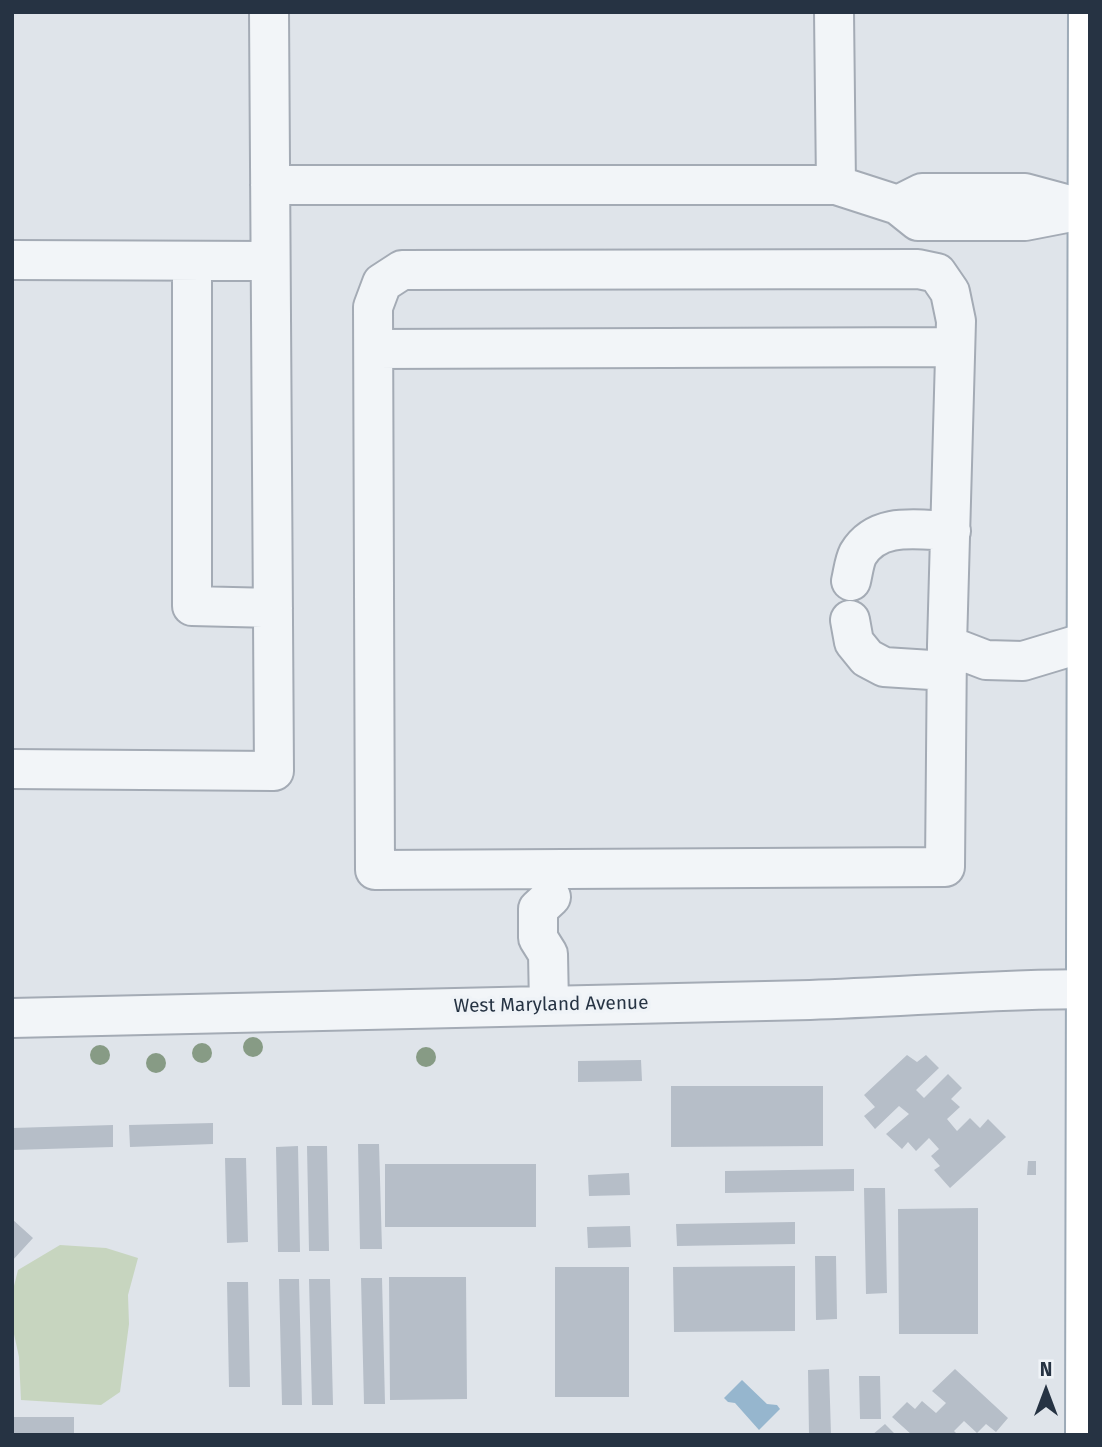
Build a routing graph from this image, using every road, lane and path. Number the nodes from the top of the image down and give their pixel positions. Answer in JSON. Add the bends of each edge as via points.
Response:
{"nodes":[{"id":1,"x":269,"y":12,"type":"edge"},
{"id":2,"x":834,"y":12,"type":"edge"},
{"id":3,"x":1088,"y":12,"type":"edge"},
{"id":4,"x":270,"y":185,"type":"junction"},
{"id":5,"x":836,"y":185,"type":"junction"},
{"id":6,"x":1087,"y":209,"type":"junction"},
{"id":7,"x":12,"y":260,"type":"edge"},
{"id":8,"x":192,"y":261,"type":"junction"},
{"id":9,"x":271,"y":261,"type":"junction"},
{"id":10,"x":956,"y":346,"type":"junction"},
{"id":11,"x":374,"y":349,"type":"junction"},
{"id":12,"x":951,"y":531,"type":"junction"},
{"id":13,"x":851,"y":581,"type":"dead end"},
{"id":14,"x":273,"y":608,"type":"junction"},
{"id":15,"x":850,"y":620,"type":"dead end"},
{"id":16,"x":1086,"y":642,"type":"junction"},
{"id":17,"x":947,"y":658,"type":"junction"},
{"id":18,"x":12,"y":769,"type":"edge"},
{"id":19,"x":551,"y":883,"type":"junction"},
{"id":20,"x":1088,"y":989,"type":"edge"},
{"id":21,"x":549,"y":1005,"type":"junction"},
{"id":22,"x":12,"y":1018,"type":"edge"},
{"id":23,"x":1086,"y":1435,"type":"edge"}],
"edges":[{"from":1,"to":4,"type":"street"},
{"from":2,"to":5,"type":"street"},
{"from":3,"to":6,"type":"main road"},
{"from":4,"to":5,"type":"street"},
{"from":4,"to":9,"type":"street"},
{"from":5,"to":6,"type":"street","via":[[898,205],[922,193],[1025,193]]},
{"from":6,"to":16,"type":"main road"},
{"from":7,"to":8,"type":"street"},
{"from":8,"to":9,"type":"street"},
{"from":8,"to":14,"type":"street","via":[[192,606]]},
{"from":9,"to":14,"type":"street"},
{"from":10,"to":11,"type":"street"},
{"from":10,"to":11,"type":"street","via":[[950,292],[937,273],[918,269],[402,270],[382,283],[373,307]]},
{"from":10,"to":12,"type":"street"},
{"from":11,"to":19,"type":"street","via":[[375,870]]},
{"from":12,"to":13,"type":"street","via":[[894,529],[870,539],[857,556]]},
{"from":12,"to":17,"type":"street"},
{"from":14,"to":18,"type":"street","via":[[274,772]]},
{"from":15,"to":17,"type":"street","via":[[854,642],[867,658],[884,667]]},
{"from":16,"to":17,"type":"street","via":[[1023,661]]},
{"from":16,"to":20,"type":"main road"},
{"from":17,"to":19,"type":"street","via":[[945,867]]},
{"from":19,"to":21,"type":"street","via":[[562,920],[561,940],[548,954]]},
{"from":20,"to":21,"type":"street","name":"West Maryland Avenue"},
{"from":20,"to":23,"type":"main road"},
{"from":21,"to":22,"type":"street","name":"West Maryland Avenue"}]}
